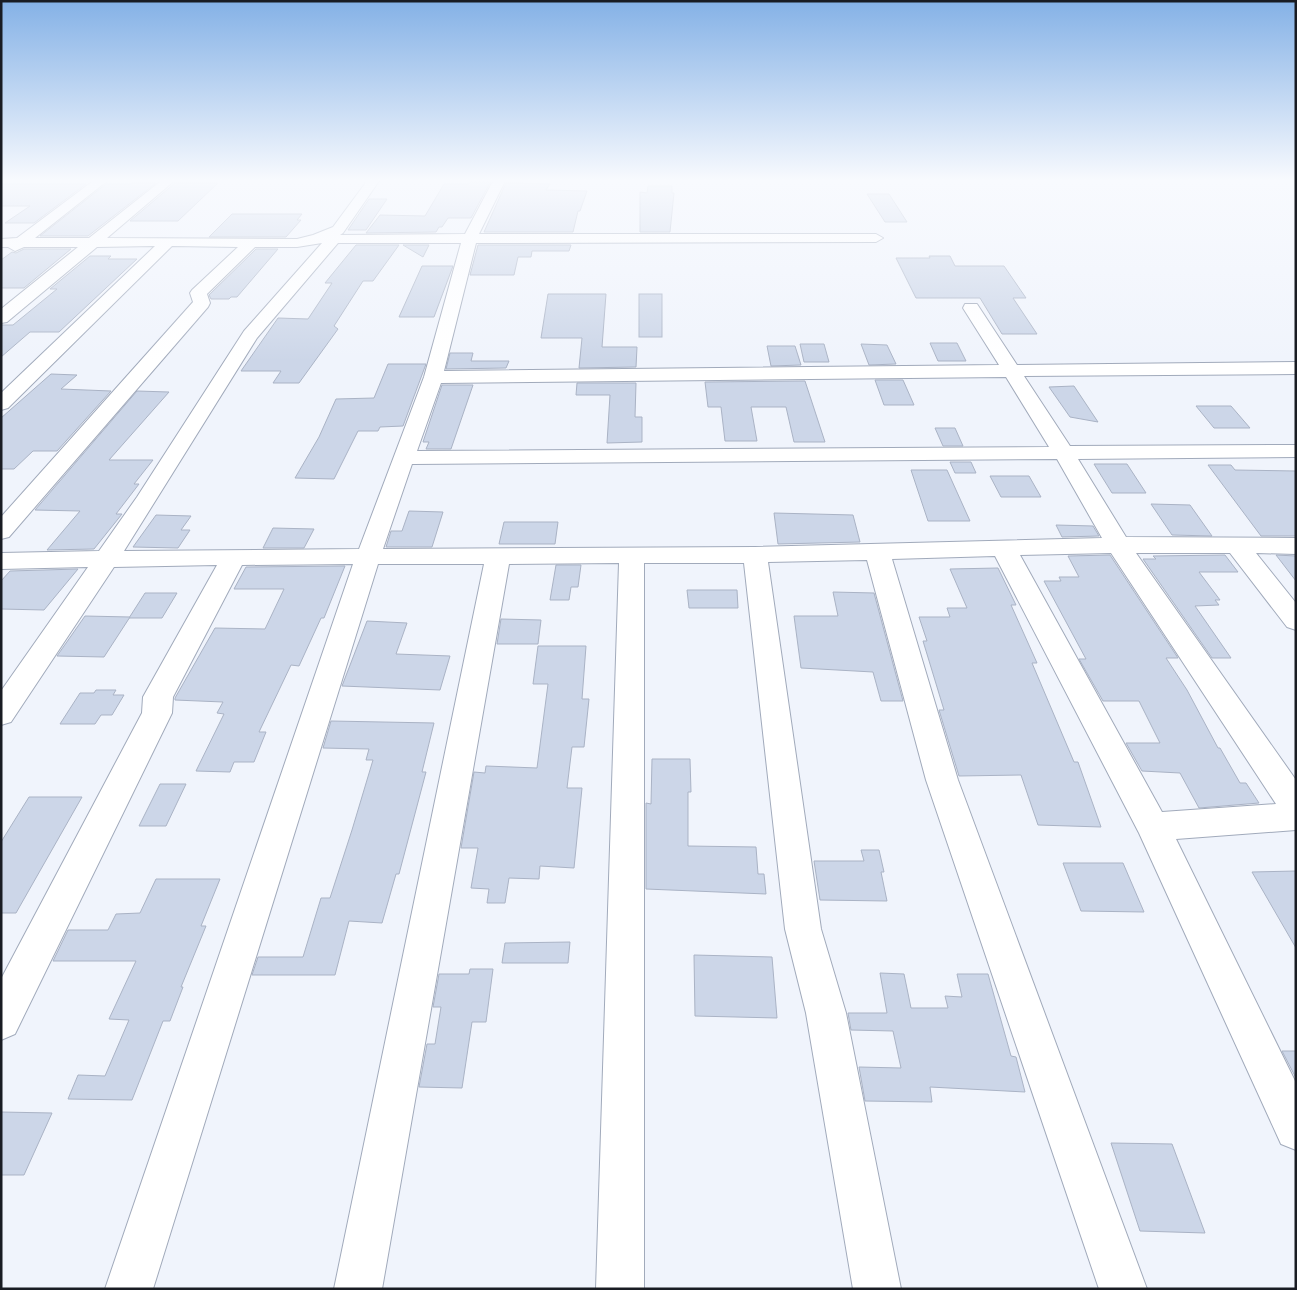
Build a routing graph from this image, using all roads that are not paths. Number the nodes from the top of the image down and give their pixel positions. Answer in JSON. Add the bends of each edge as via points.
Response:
{"nodes":[{"id":1,"x":310,"y":241,"type":"edge"},
{"id":2,"x":324,"y":241,"type":"edge"},
{"id":3,"x":469,"y":241,"type":"edge"},
{"id":4,"x":168,"y":242,"type":"junction"},
{"id":5,"x":1,"y":243,"type":"edge"},
{"id":6,"x":20,"y":243,"type":"junction"},
{"id":7,"x":95,"y":243,"type":"junction"},
{"id":8,"x":251,"y":243,"type":"junction"},
{"id":9,"x":1,"y":256,"type":"edge"},
{"id":10,"x":971,"y":308,"type":"dead end"},
{"id":11,"x":1,"y":318,"type":"edge"},
{"id":12,"x":1296,"y":368,"type":"edge"},
{"id":13,"x":1011,"y":370,"type":"junction"},
{"id":14,"x":432,"y":377,"type":"junction"},
{"id":15,"x":1,"y":404,"type":"edge"},
{"id":16,"x":1296,"y":451,"type":"edge"},
{"id":17,"x":1064,"y":453,"type":"junction"},
{"id":18,"x":405,"y":458,"type":"junction"},
{"id":19,"x":1,"y":532,"type":"edge"},
{"id":20,"x":1118,"y":546,"type":"junction"},
{"id":21,"x":1237,"y":546,"type":"junction"},
{"id":22,"x":1296,"y":546,"type":"edge"},
{"id":23,"x":1004,"y":549,"type":"junction"},
{"id":24,"x":878,"y":553,"type":"junction"},
{"id":25,"x":755,"y":555,"type":"junction"},
{"id":26,"x":632,"y":556,"type":"junction"},
{"id":27,"x":234,"y":557,"type":"junction"},
{"id":28,"x":105,"y":558,"type":"junction"},
{"id":29,"x":368,"y":558,"type":"junction"},
{"id":30,"x":498,"y":558,"type":"junction"},
{"id":31,"x":1,"y":561,"type":"edge"},
{"id":32,"x":1296,"y":621,"type":"edge"},
{"id":33,"x":1,"y":714,"type":"edge"},
{"id":34,"x":1296,"y":806,"type":"edge"},
{"id":35,"x":1296,"y":816,"type":"edge"},
{"id":36,"x":1153,"y":827,"type":"junction"},
{"id":37,"x":1,"y":1020,"type":"edge"},
{"id":38,"x":1296,"y":1129,"type":"edge"},
{"id":39,"x":130,"y":1289,"type":"edge"},
{"id":40,"x":358,"y":1289,"type":"edge"},
{"id":41,"x":620,"y":1289,"type":"edge"},
{"id":42,"x":877,"y":1289,"type":"edge"},
{"id":43,"x":1123,"y":1289,"type":"edge"}],
"edges":[{"from":1,"to":8,"type":"street"},
{"from":2,"to":28,"type":"street","via":[[250,335],[148,498]]},
{"from":3,"to":14,"type":"street"},
{"from":4,"to":7,"type":"street"},
{"from":4,"to":8,"type":"street"},
{"from":4,"to":15,"type":"street"},
{"from":5,"to":6,"type":"street"},
{"from":6,"to":7,"type":"street"},
{"from":6,"to":9,"type":"street"},
{"from":7,"to":11,"type":"street"},
{"from":8,"to":19,"type":"street","via":[[198,293],[202,303]]},
{"from":10,"to":13,"type":"street"},
{"from":12,"to":13,"type":"street"},
{"from":13,"to":14,"type":"street"},
{"from":13,"to":17,"type":"street"},
{"from":14,"to":18,"type":"street"},
{"from":16,"to":17,"type":"street"},
{"from":17,"to":18,"type":"street"},
{"from":17,"to":20,"type":"street"},
{"from":18,"to":29,"type":"street"},
{"from":20,"to":21,"type":"street"},
{"from":20,"to":23,"type":"street"},
{"from":20,"to":34,"type":"street"},
{"from":21,"to":22,"type":"street"},
{"from":21,"to":32,"type":"street"},
{"from":23,"to":24,"type":"street"},
{"from":23,"to":36,"type":"street"},
{"from":24,"to":25,"type":"street"},
{"from":24,"to":43,"type":"street","via":[[942,780]]},
{"from":25,"to":26,"type":"street"},
{"from":25,"to":42,"type":"street","via":[[803,929],[826,1013]]},
{"from":26,"to":30,"type":"street"},
{"from":26,"to":41,"type":"street"},
{"from":27,"to":28,"type":"street"},
{"from":27,"to":29,"type":"street"},
{"from":27,"to":37,"type":"street","via":[[158,697],[157,713]]},
{"from":28,"to":31,"type":"street"},
{"from":28,"to":33,"type":"street"},
{"from":29,"to":30,"type":"street"},
{"from":29,"to":39,"type":"street"},
{"from":30,"to":40,"type":"street"},
{"from":35,"to":36,"type":"street"},
{"from":36,"to":38,"type":"street"}]}
